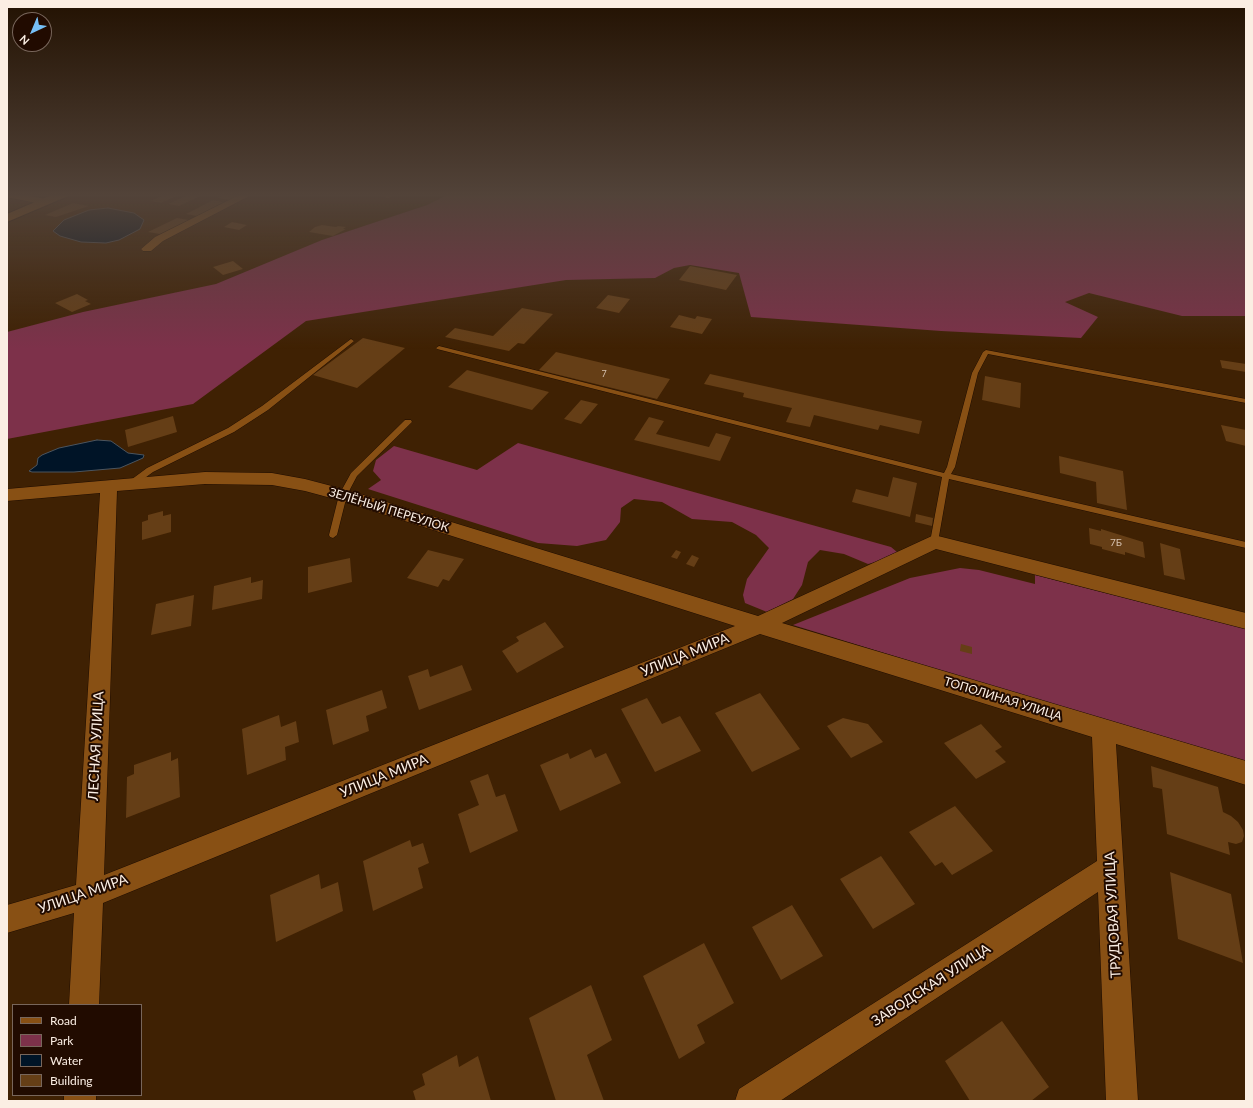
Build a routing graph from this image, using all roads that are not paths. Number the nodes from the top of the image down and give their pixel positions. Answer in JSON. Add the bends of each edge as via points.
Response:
{"nodes":[{"id":1,"x":151,"y":246,"type":"edge"},
{"id":2,"x":147,"y":249,"type":"dead end"},
{"id":3,"x":351,"y":341,"type":"dead end"},
{"id":4,"x":439,"y":348,"type":"dead end"},
{"id":5,"x":1246,"y":401,"type":"edge"},
{"id":6,"x":408,"y":422,"type":"dead end"},
{"id":7,"x":946,"y":476,"type":"junction"},
{"id":8,"x":120,"y":485,"type":"junction"},
{"id":9,"x":7,"y":495,"type":"edge"},
{"id":10,"x":343,"y":495,"type":"junction"},
{"id":11,"x":333,"y":535,"type":"dead end"},
{"id":12,"x":934,"y":542,"type":"junction"},
{"id":13,"x":1246,"y":545,"type":"edge"},
{"id":14,"x":1246,"y":621,"type":"edge"},
{"id":15,"x":759,"y":625,"type":"junction"},
{"id":16,"x":1103,"y":729,"type":"junction"},
{"id":17,"x":1246,"y":773,"type":"edge"},
{"id":18,"x":1111,"y":868,"type":"junction"},
{"id":19,"x":88,"y":895,"type":"junction"},
{"id":20,"x":7,"y":919,"type":"edge"},
{"id":21,"x":84,"y":1004,"type":"edge"},
{"id":22,"x":751,"y":1101,"type":"edge"},
{"id":23,"x":1122,"y":1101,"type":"edge"}],
"edges":[{"from":1,"to":2,"type":"street"},
{"from":3,"to":8,"type":"lane","via":[[265,408],[231,430]]},
{"from":4,"to":7,"type":"lane"},
{"from":5,"to":7,"type":"lane","via":[[986,352],[975,373],[951,466]]},
{"from":6,"to":10,"type":"lane","via":[[354,475]]},
{"from":7,"to":12,"type":"lane"},
{"from":7,"to":13,"type":"lane"},
{"from":8,"to":9,"type":"street","name":"ЗЕЛЁНЫЙ ПЕРЕУЛОК"},
{"from":8,"to":10,"type":"street","name":"ЗЕЛЁНЫЙ ПЕРЕУЛОК","via":[[205,478],[272,479]]},
{"from":8,"to":19,"type":"street","name":"ЛЕСНАЯ УЛИЦА"},
{"from":10,"to":11,"type":"lane"},
{"from":10,"to":15,"type":"street","name":"ЗЕЛЁНЫЙ ПЕРЕУЛОК"},
{"from":12,"to":14,"type":"street"},
{"from":12,"to":15,"type":"street","name":"УЛИЦА МИРА"},
{"from":15,"to":16,"type":"street","name":"ТОПОЛИНАЯ УЛИЦА"},
{"from":15,"to":19,"type":"street","name":"УЛИЦА МИРА"},
{"from":16,"to":17,"type":"street","name":"ТОПОЛИНАЯ УЛИЦА"},
{"from":16,"to":18,"type":"street","name":"ТРУДОВАЯ УЛИЦА"},
{"from":18,"to":22,"type":"street","name":"ЗАВОДСКАЯ УЛИЦА"},
{"from":18,"to":23,"type":"street","name":"ТРУДОВАЯ УЛИЦА"},
{"from":19,"to":20,"type":"street","name":"УЛИЦА МИРА"},
{"from":19,"to":21,"type":"street","name":"ЛЕСНАЯ УЛИЦА"}]}
